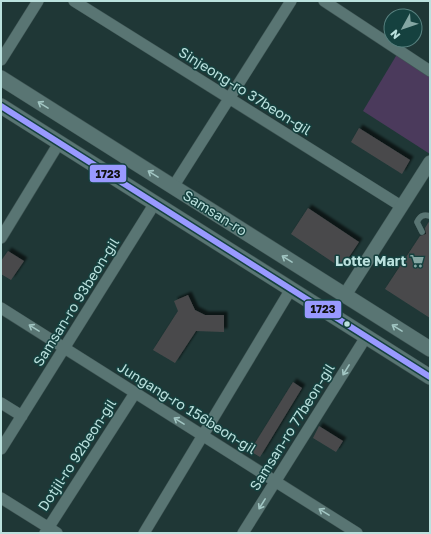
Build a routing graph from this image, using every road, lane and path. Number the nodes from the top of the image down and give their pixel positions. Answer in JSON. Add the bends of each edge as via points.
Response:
{"nodes":[{"id":1,"x":38,"y":1,"type":"edge"},
{"id":2,"x":74,"y":1,"type":"edge"},
{"id":3,"x":291,"y":1,"type":"edge"},
{"id":4,"x":324,"y":1,"type":"edge"},
{"id":5,"x":1,"y":60,"type":"edge"},
{"id":6,"x":430,"y":71,"type":"edge"},
{"id":7,"x":1,"y":78,"type":"edge"},
{"id":8,"x":229,"y":98,"type":"junction"},
{"id":9,"x":1,"y":106,"type":"edge"},
{"id":10,"x":60,"y":143,"type":"junction"},
{"id":11,"x":430,"y":162,"type":"edge"},
{"id":12,"x":173,"y":187,"type":"junction"},
{"id":13,"x":155,"y":203,"type":"junction"},
{"id":14,"x":401,"y":206,"type":"junction"},
{"id":15,"x":430,"y":216,"type":"edge"},
{"id":16,"x":422,"y":232,"type":"dead end"},
{"id":17,"x":1,"y":238,"type":"edge"},
{"id":18,"x":291,"y":289,"type":"junction"},
{"id":19,"x":345,"y":295,"type":"junction"},
{"id":20,"x":1,"y":308,"type":"edge"},
{"id":21,"x":366,"y":337,"type":"junction"},
{"id":22,"x":65,"y":348,"type":"junction"},
{"id":23,"x":430,"y":349,"type":"edge"},
{"id":24,"x":430,"y":377,"type":"edge"},
{"id":25,"x":135,"y":393,"type":"junction"},
{"id":26,"x":1,"y":403,"type":"edge"},
{"id":27,"x":22,"y":416,"type":"junction"},
{"id":28,"x":202,"y":436,"type":"junction"},
{"id":29,"x":1,"y":449,"type":"edge"},
{"id":30,"x":276,"y":482,"type":"junction"},
{"id":31,"x":1,"y":498,"type":"edge"},
{"id":32,"x":344,"y":530,"type":"edge"},
{"id":33,"x":50,"y":531,"type":"edge"},
{"id":34,"x":144,"y":533,"type":"edge"},
{"id":35,"x":243,"y":533,"type":"edge"},
{"id":36,"x":357,"y":533,"type":"edge"}],
"edges":[{"from":1,"to":5,"type":"street"},
{"from":2,"to":8,"type":"street","name":"Sinjeong-ro 37beon-gil"},
{"from":3,"to":8,"type":"street"},
{"from":4,"to":6,"type":"street"},
{"from":12,"to":7,"type":"main road","name":"Samsan-ro","one_way":true},
{"from":8,"to":12,"type":"street"},
{"from":8,"to":14,"type":"street","name":"Sinjeong-ro 37beon-gil"},
{"from":9,"to":10,"type":"main road","name":"Samsan-ro"},
{"from":10,"to":13,"type":"main road","name":"Samsan-ro"},
{"from":10,"to":17,"type":"street"},
{"from":11,"to":14,"type":"street"},
{"from":19,"to":12,"type":"main road","name":"Samsan-ro","one_way":true},
{"from":13,"to":18,"type":"main road","name":"Samsan-ro"},
{"from":13,"to":22,"type":"street","name":"Samsan-ro 93beon-gil"},
{"from":14,"to":19,"type":"street"},
{"from":15,"to":16,"type":"lane","via":[[420,217],[417,222]]},
{"from":18,"to":21,"type":"main road","name":"Samsan-ro"},
{"from":18,"to":28,"type":"street"},
{"from":23,"to":19,"type":"main road","name":"Samsan-ro","one_way":true},
{"from":22,"to":20,"type":"street","name":"Jungang-ro 156beon-gil","one_way":true},
{"from":21,"to":24,"type":"main road","name":"Samsan-ro"},
{"from":21,"to":30,"type":"street","name":"Samsan-ro 77beon-gil","one_way":true},
{"from":22,"to":25,"type":"street","name":"Jungang-ro 156beon-gil"},
{"from":22,"to":27,"type":"street","name":"Samsan-ro 93beon-gil"},
{"from":28,"to":25,"type":"street","name":"Jungang-ro 156beon-gil","one_way":true},
{"from":25,"to":33,"type":"street","name":"Dotjil-ro 92beon-gil"},
{"from":26,"to":27,"type":"street"},
{"from":27,"to":29,"type":"street","name":"Samsan-ro 93beon-gil"},
{"from":28,"to":30,"type":"street","name":"Jungang-ro 156beon-gil"},
{"from":28,"to":34,"type":"street"},
{"from":32,"to":30,"type":"street","name":"Jungang-ro 156beon-gil","one_way":true},
{"from":30,"to":35,"type":"street","name":"Samsan-ro 77beon-gil","one_way":true},
{"from":31,"to":33,"type":"street"},
{"from":32,"to":36,"type":"street","name":"Jungang-ro 156beon-gil"}]}
